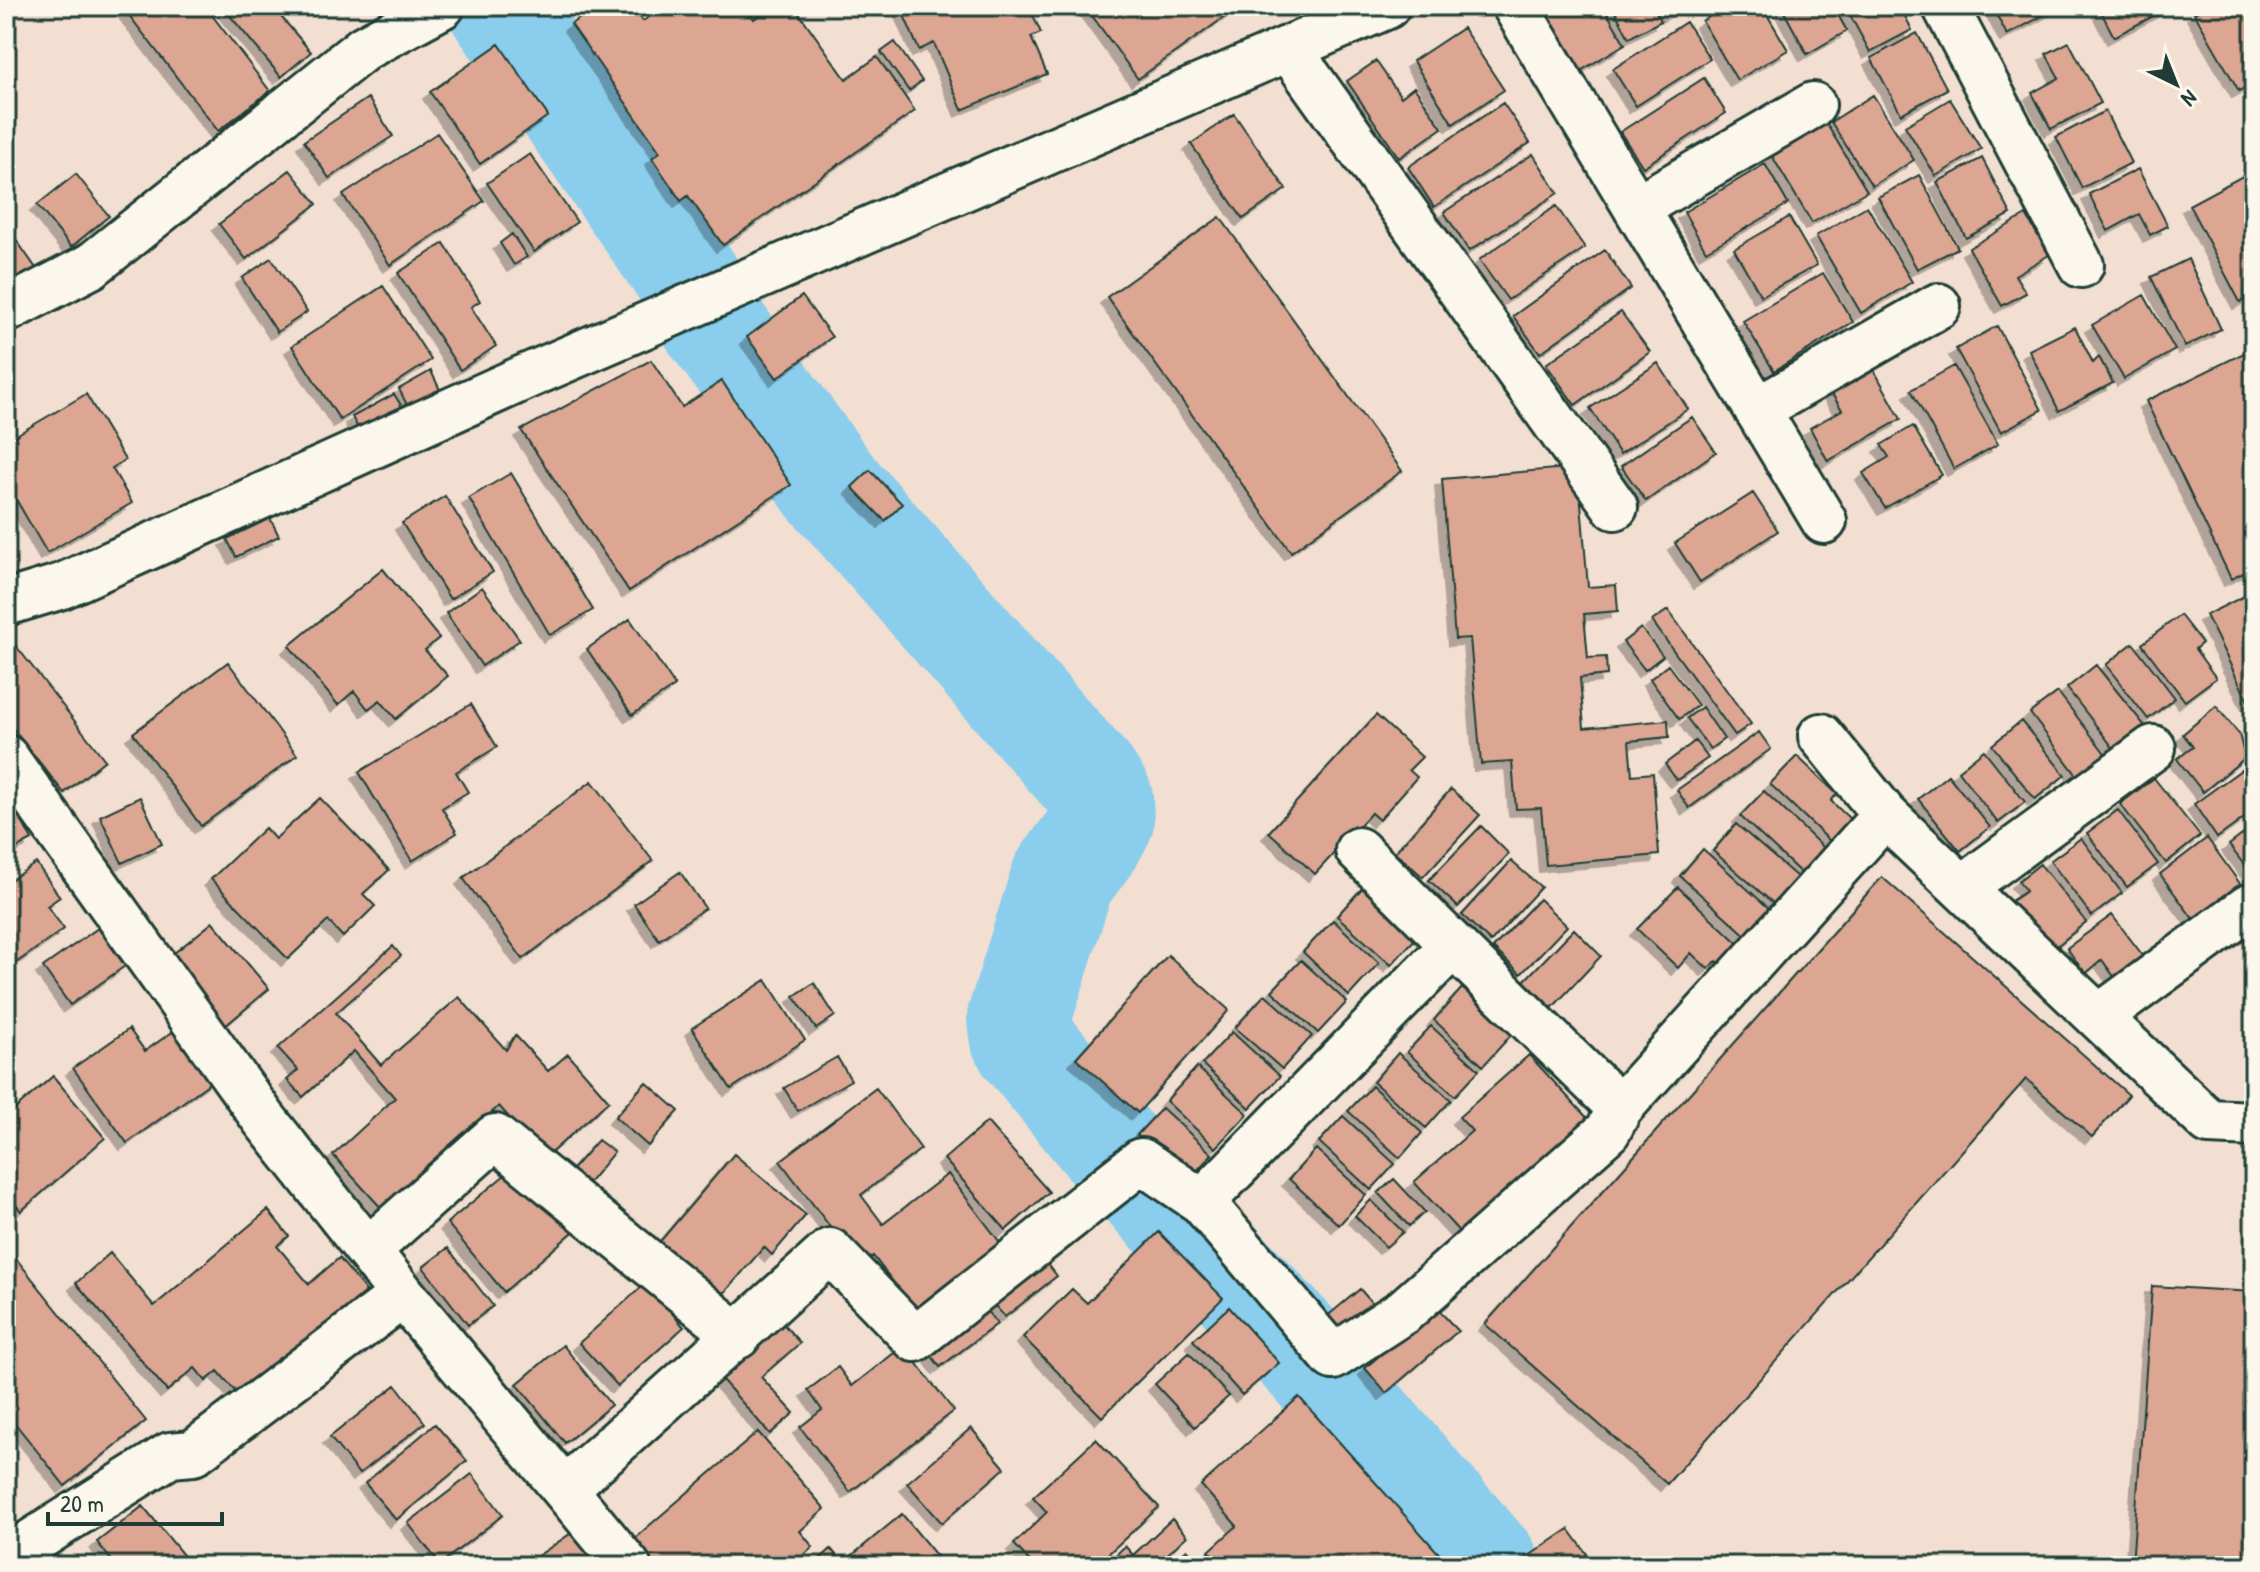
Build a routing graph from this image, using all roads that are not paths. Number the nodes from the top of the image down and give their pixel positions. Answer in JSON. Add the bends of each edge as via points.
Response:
{"nodes":[{"id":1,"x":442,"y":6,"type":"edge"},
{"id":2,"x":1387,"y":6,"type":"edge"},
{"id":3,"x":1515,"y":6,"type":"edge"},
{"id":4,"x":1945,"y":6,"type":"edge"},
{"id":5,"x":1304,"y":29,"type":"edge"},
{"id":6,"x":1813,"y":105,"type":"dead end"},
{"id":7,"x":1636,"y":208,"type":"junction"},
{"id":8,"x":2081,"y":265,"type":"dead end"},
{"id":9,"x":1938,"y":306,"type":"dead end"},
{"id":10,"x":7,"y":308,"type":"edge"},
{"id":11,"x":1757,"y":410,"type":"junction"},
{"id":12,"x":1615,"y":507,"type":"dead end"},
{"id":13,"x":1824,"y":521,"type":"dead end"},
{"id":14,"x":6,"y":603,"type":"edge"},
{"id":15,"x":1821,"y":736,"type":"dead end"},
{"id":16,"x":2153,"y":748,"type":"dead end"},
{"id":17,"x":6,"y":758,"type":"edge"},
{"id":18,"x":1885,"y":815,"type":"junction"},
{"id":19,"x":1358,"y":850,"type":"dead end"},
{"id":20,"x":1962,"y":888,"type":"junction"},
{"id":21,"x":2249,"y":907,"type":"dead end"},
{"id":22,"x":1453,"y":945,"type":"junction"},
{"id":23,"x":2099,"y":1017,"type":"junction"},
{"id":24,"x":1620,"y":1108,"type":"junction"},
{"id":25,"x":2254,"y":1124,"type":"edge"},
{"id":26,"x":1202,"y":1202,"type":"junction"},
{"id":27,"x":368,"y":1250,"type":"junction"},
{"id":28,"x":403,"y":1295,"type":"junction"},
{"id":29,"x":738,"y":1336,"type":"junction"},
{"id":30,"x":565,"y":1489,"type":"junction"},
{"id":31,"x":6,"y":1558,"type":"edge"},
{"id":32,"x":628,"y":1566,"type":"edge"}],
"edges":[{"from":1,"to":10,"type":"street","via":[[364,48],[91,266]]},
{"from":2,"to":5,"type":"street"},
{"from":3,"to":7,"type":"street"},
{"from":4,"to":8,"type":"street"},
{"from":5,"to":12,"type":"street"},
{"from":5,"to":14,"type":"street","via":[[62,586]]},
{"from":6,"to":7,"type":"street"},
{"from":7,"to":11,"type":"street"},
{"from":9,"to":11,"type":"street"},
{"from":11,"to":13,"type":"street"},
{"from":15,"to":18,"type":"street"},
{"from":16,"to":20,"type":"street"},
{"from":17,"to":27,"type":"street","via":[[264,1119]]},
{"from":18,"to":20,"type":"street"},
{"from":18,"to":24,"type":"street"},
{"from":19,"to":22,"type":"street"},
{"from":20,"to":23,"type":"street"},
{"from":21,"to":23,"type":"street"},
{"from":22,"to":24,"type":"street"},
{"from":22,"to":26,"type":"street"},
{"from":23,"to":25,"type":"street","via":[[2209,1122]]},
{"from":24,"to":26,"type":"street","via":[[1608,1131],[1404,1311],[1333,1357]]},
{"from":26,"to":29,"type":"street","via":[[1129,1172],[915,1339],[830,1251]]},
{"from":27,"to":28,"type":"street"},
{"from":27,"to":29,"type":"street","via":[[495,1137]]},
{"from":28,"to":30,"type":"street"},
{"from":28,"to":31,"type":"street","via":[[193,1453],[170,1455]]},
{"from":29,"to":30,"type":"street"},
{"from":30,"to":32,"type":"street"}]}
